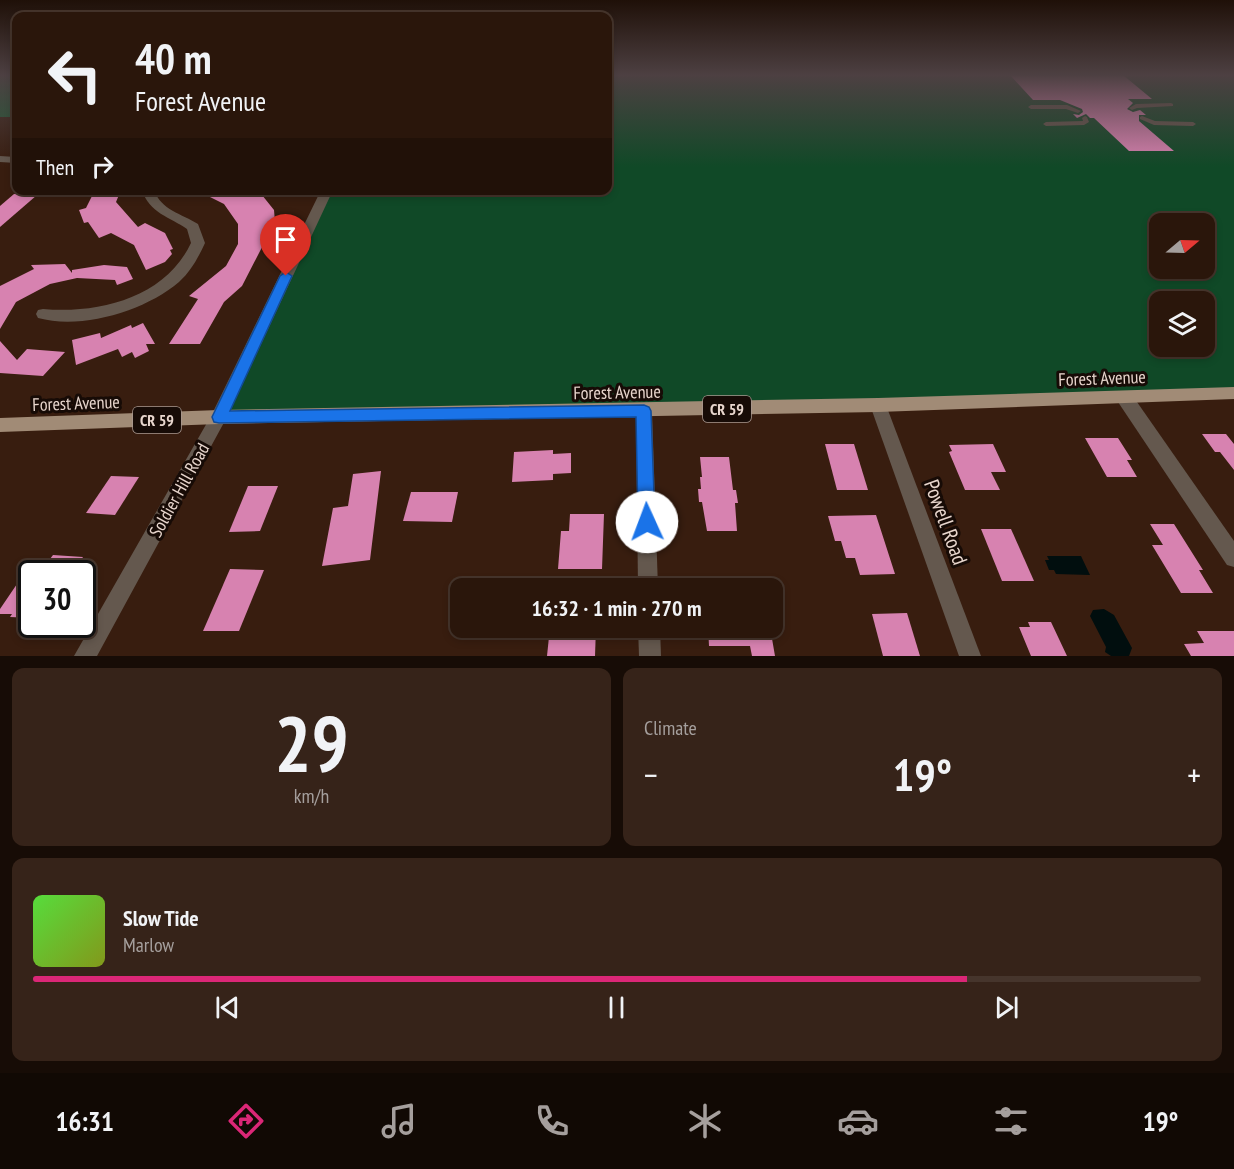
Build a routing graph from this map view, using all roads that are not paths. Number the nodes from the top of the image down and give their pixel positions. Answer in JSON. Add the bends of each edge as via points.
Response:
{"nodes":[{"id":1,"x":1136,"y":106,"type":"edge"},
{"id":2,"x":1031,"y":107,"type":"dead end"},
{"id":3,"x":1132,"y":108,"type":"dead end"},
{"id":4,"x":1078,"y":111,"type":"dead end"},
{"id":5,"x":1085,"y":118,"type":"dead end"},
{"id":6,"x":1142,"y":118,"type":"dead end"},
{"id":7,"x":1046,"y":124,"type":"dead end"},
{"id":8,"x":1193,"y":124,"type":"dead end"},
{"id":9,"x":149,"y":195,"type":"edge"},
{"id":10,"x":325,"y":195,"type":"edge"},
{"id":11,"x":43,"y":314,"type":"dead end"},
{"id":12,"x":1234,"y":393,"type":"edge"},
{"id":13,"x":1124,"y":397,"type":"junction"},
{"id":14,"x":878,"y":405,"type":"junction"},
{"id":15,"x":644,"y":411,"type":"junction"},
{"id":16,"x":219,"y":417,"type":"junction"},
{"id":17,"x":0,"y":425,"type":"edge"},
{"id":18,"x":1234,"y":558,"type":"edge"},
{"id":19,"x":648,"y":578,"type":"edge"},
{"id":20,"x":649,"y":638,"type":"edge"},
{"id":21,"x":86,"y":656,"type":"edge"},
{"id":22,"x":650,"y":656,"type":"edge"},
{"id":23,"x":970,"y":656,"type":"edge"}],
"edges":[{"from":1,"to":3,"type":"lane"},
{"from":2,"to":4,"type":"lane","via":[[1067,107]]},
{"from":5,"to":7,"type":"lane","via":[[1084,123]]},
{"from":6,"to":8,"type":"lane","via":[[1154,123]]},
{"from":9,"to":11,"type":"street","via":[[155,206],[193,227],[198,243],[190,262],[168,283],[131,303],[69,317]]},
{"from":10,"to":16,"type":"street","name":"Soldier Hill Road"},
{"from":12,"to":13,"type":"main road","name":"Forest Avenue","number":"CR 59"},
{"from":13,"to":14,"type":"main road","name":"Forest Avenue","number":"CR 59"},
{"from":13,"to":18,"type":"street"},
{"from":14,"to":15,"type":"main road","name":"Forest Avenue","number":"CR 59"},
{"from":14,"to":23,"type":"street","name":"Powell Road"},
{"from":15,"to":16,"type":"main road","name":"Forest Avenue","number":"CR 59"},
{"from":15,"to":19,"type":"street"},
{"from":16,"to":17,"type":"main road","name":"Forest Avenue","number":"CR 59"},
{"from":16,"to":21,"type":"street","name":"Soldier Hill Road"},
{"from":20,"to":22,"type":"street"}]}
